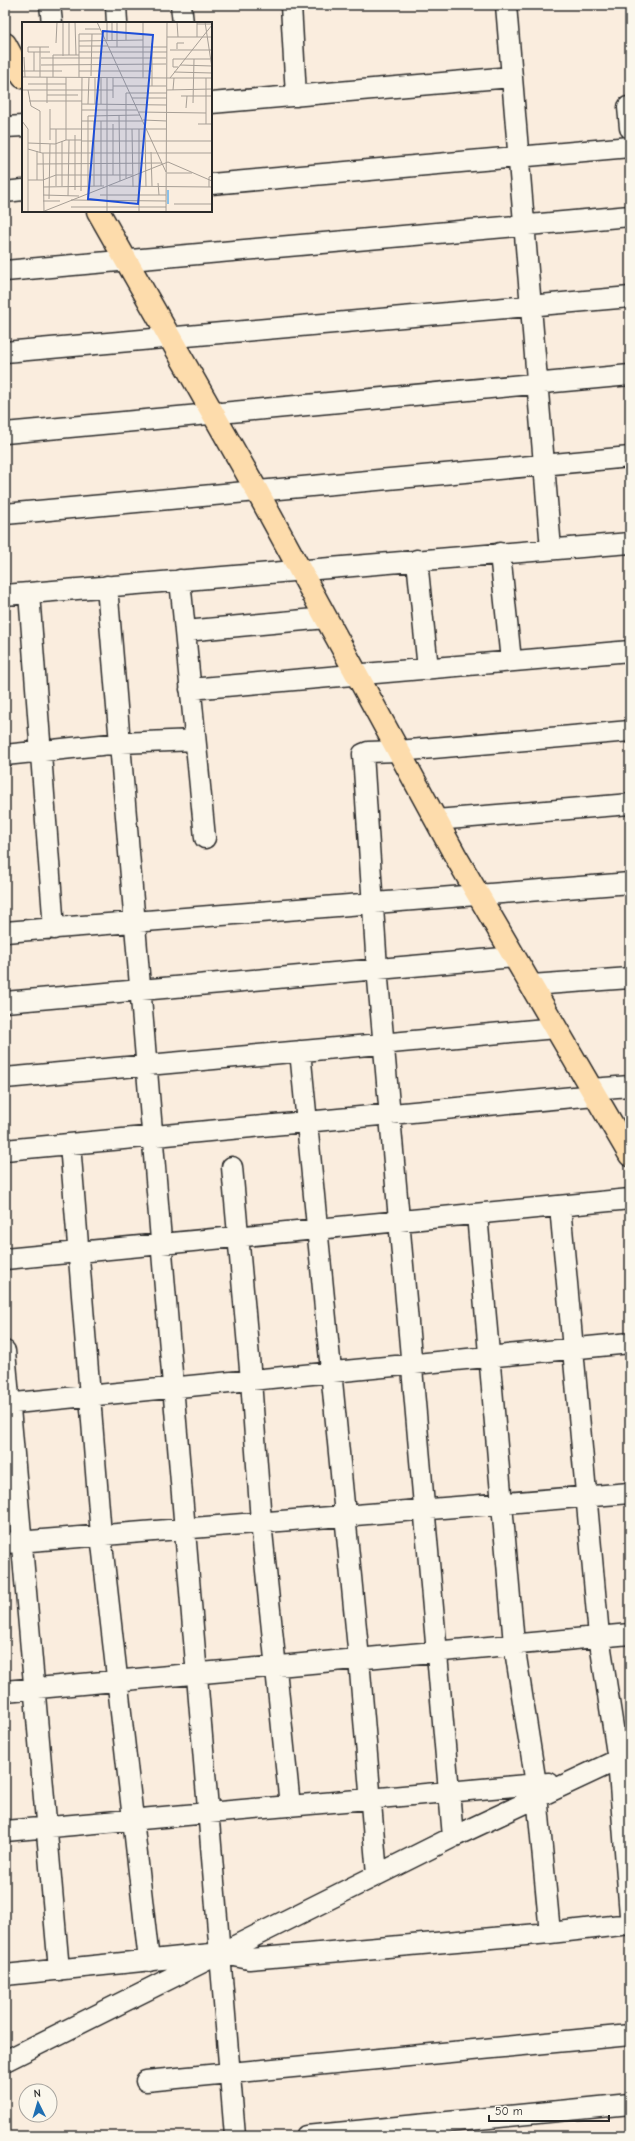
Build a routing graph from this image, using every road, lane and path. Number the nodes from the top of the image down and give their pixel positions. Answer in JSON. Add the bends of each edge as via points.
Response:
{"nodes":[{"id":1,"x":50,"y":5,"type":"edge"},
{"id":2,"x":116,"y":5,"type":"edge"},
{"id":3,"x":181,"y":5,"type":"edge"},
{"id":4,"x":291,"y":5,"type":"edge"},
{"id":5,"x":506,"y":5,"type":"edge"},
{"id":6,"x":52,"y":22,"type":"edge"},
{"id":7,"x":117,"y":22,"type":"edge"},
{"id":8,"x":183,"y":22,"type":"edge"},
{"id":9,"x":5,"y":45,"type":"edge"},
{"id":10,"x":22,"y":74,"type":"edge"},
{"id":11,"x":511,"y":77,"type":"junction"},
{"id":12,"x":296,"y":96,"type":"junction"},
{"id":13,"x":212,"y":103,"type":"edge"},
{"id":14,"x":628,"y":107,"type":"dead end"},
{"id":15,"x":22,"y":126,"type":"edge"},
{"id":16,"x":5,"y":128,"type":"edge"},
{"id":17,"x":630,"y":128,"type":"edge"},
{"id":18,"x":630,"y":147,"type":"edge"},
{"id":19,"x":518,"y":157,"type":"junction"},
{"id":20,"x":212,"y":184,"type":"edge"},
{"id":21,"x":22,"y":190,"type":"edge"},
{"id":22,"x":5,"y":192,"type":"edge"},
{"id":23,"x":99,"y":212,"type":"edge"},
{"id":24,"x":630,"y":216,"type":"edge"},
{"id":25,"x":524,"y":226,"type":"junction"},
{"id":26,"x":126,"y":261,"type":"junction"},
{"id":27,"x":5,"y":271,"type":"edge"},
{"id":28,"x":630,"y":296,"type":"edge"},
{"id":29,"x":531,"y":306,"type":"junction"},
{"id":30,"x":170,"y":338,"type":"junction"},
{"id":31,"x":5,"y":352,"type":"edge"},
{"id":32,"x":630,"y":375,"type":"edge"},
{"id":33,"x":537,"y":384,"type":"junction"},
{"id":34,"x":212,"y":414,"type":"junction"},
{"id":35,"x":5,"y":433,"type":"edge"},
{"id":36,"x":630,"y":457,"type":"edge"},
{"id":37,"x":544,"y":465,"type":"junction"},
{"id":38,"x":257,"y":491,"type":"junction"},
{"id":39,"x":5,"y":514,"type":"edge"},
{"id":40,"x":630,"y":542,"type":"edge"},
{"id":41,"x":551,"y":549,"type":"junction"},
{"id":42,"x":500,"y":553,"type":"junction"},
{"id":43,"x":417,"y":560,"type":"junction"},
{"id":44,"x":299,"y":570,"type":"junction"},
{"id":45,"x":180,"y":580,"type":"junction"},
{"id":46,"x":107,"y":586,"type":"junction"},
{"id":47,"x":29,"y":593,"type":"junction"},
{"id":48,"x":5,"y":595,"type":"edge"},
{"id":49,"x":326,"y":618,"type":"junction"},
{"id":50,"x":185,"y":631,"type":"junction"},
{"id":51,"x":630,"y":651,"type":"edge"},
{"id":52,"x":511,"y":661,"type":"junction"},
{"id":53,"x":428,"y":669,"type":"junction"},
{"id":54,"x":356,"y":675,"type":"junction"},
{"id":55,"x":190,"y":689,"type":"junction"},
{"id":56,"x":630,"y":731,"type":"edge"},
{"id":57,"x":195,"y":740,"type":"junction"},
{"id":58,"x":120,"y":743,"type":"junction"},
{"id":59,"x":398,"y":751,"type":"junction"},
{"id":60,"x":42,"y":752,"type":"junction"},
{"id":61,"x":5,"y":755,"type":"edge"},
{"id":62,"x":630,"y":804,"type":"edge"},
{"id":63,"x":436,"y":820,"type":"junction"},
{"id":64,"x":205,"y":838,"type":"dead end"},
{"id":65,"x":630,"y":883,"type":"edge"},
{"id":66,"x":479,"y":895,"type":"junction"},
{"id":67,"x":372,"y":904,"type":"junction"},
{"id":68,"x":135,"y":922,"type":"junction"},
{"id":69,"x":54,"y":929,"type":"junction"},
{"id":70,"x":5,"y":932,"type":"edge"},
{"id":71,"x":514,"y":957,"type":"junction"},
{"id":72,"x":377,"y":968,"type":"junction"},
{"id":73,"x":630,"y":978,"type":"edge"},
{"id":74,"x":531,"y":985,"type":"junction"},
{"id":75,"x":141,"y":990,"type":"junction"},
{"id":76,"x":5,"y":1002,"type":"edge"},
{"id":77,"x":556,"y":1028,"type":"junction"},
{"id":78,"x":383,"y":1044,"type":"junction"},
{"id":79,"x":300,"y":1051,"type":"junction"},
{"id":80,"x":147,"y":1065,"type":"junction"},
{"id":81,"x":5,"y":1078,"type":"edge"},
{"id":82,"x":630,"y":1086,"type":"edge"},
{"id":83,"x":593,"y":1092,"type":"junction"},
{"id":84,"x":389,"y":1114,"type":"junction"},
{"id":85,"x":307,"y":1122,"type":"junction"},
{"id":86,"x":153,"y":1136,"type":"junction"},
{"id":87,"x":70,"y":1144,"type":"junction"},
{"id":88,"x":5,"y":1150,"type":"edge"},
{"id":89,"x":630,"y":1155,"type":"edge"},
{"id":90,"x":232,"y":1168,"type":"dead end"},
{"id":91,"x":630,"y":1199,"type":"edge"},
{"id":92,"x":560,"y":1206,"type":"junction"},
{"id":93,"x":478,"y":1214,"type":"junction"},
{"id":94,"x":398,"y":1221,"type":"junction"},
{"id":95,"x":317,"y":1229,"type":"junction"},
{"id":96,"x":238,"y":1237,"type":"junction"},
{"id":97,"x":162,"y":1244,"type":"junction"},
{"id":98,"x":79,"y":1252,"type":"junction"},
{"id":99,"x":5,"y":1259,"type":"edge"},
{"id":100,"x":630,"y":1343,"type":"edge"},
{"id":101,"x":573,"y":1348,"type":"junction"},
{"id":102,"x":5,"y":1351,"type":"edge"},
{"id":103,"x":490,"y":1356,"type":"junction"},
{"id":104,"x":411,"y":1364,"type":"junction"},
{"id":105,"x":331,"y":1372,"type":"junction"},
{"id":106,"x":251,"y":1380,"type":"junction"},
{"id":107,"x":174,"y":1387,"type":"junction"},
{"id":108,"x":90,"y":1396,"type":"junction"},
{"id":109,"x":7,"y":1404,"type":"edge"},
{"id":110,"x":630,"y":1493,"type":"edge"},
{"id":111,"x":586,"y":1496,"type":"junction"},
{"id":112,"x":502,"y":1503,"type":"junction"},
{"id":113,"x":425,"y":1509,"type":"junction"},
{"id":114,"x":345,"y":1516,"type":"junction"},
{"id":115,"x":261,"y":1522,"type":"junction"},
{"id":116,"x":186,"y":1528,"type":"junction"},
{"id":117,"x":101,"y":1535,"type":"junction"},
{"id":118,"x":13,"y":1542,"type":"edge"},
{"id":119,"x":630,"y":1634,"type":"edge"},
{"id":120,"x":599,"y":1636,"type":"junction"},
{"id":121,"x":514,"y":1644,"type":"junction"},
{"id":122,"x":438,"y":1651,"type":"junction"},
{"id":123,"x":359,"y":1659,"type":"junction"},
{"id":124,"x":277,"y":1666,"type":"junction"},
{"id":125,"x":198,"y":1674,"type":"junction"},
{"id":126,"x":117,"y":1681,"type":"junction"},
{"id":127,"x":34,"y":1689,"type":"junction"},
{"id":128,"x":5,"y":1691,"type":"edge"},
{"id":129,"x":624,"y":1757,"type":"edge"},
{"id":130,"x":537,"y":1790,"type":"junction"},
{"id":131,"x":450,"y":1792,"type":"junction"},
{"id":132,"x":370,"y":1800,"type":"junction"},
{"id":133,"x":290,"y":1806,"type":"junction"},
{"id":134,"x":210,"y":1813,"type":"junction"},
{"id":135,"x":132,"y":1820,"type":"junction"},
{"id":136,"x":46,"y":1827,"type":"junction"},
{"id":137,"x":5,"y":1831,"type":"edge"},
{"id":138,"x":453,"y":1837,"type":"junction"},
{"id":139,"x":377,"y":1875,"type":"junction"},
{"id":140,"x":630,"y":1914,"type":"edge"},
{"id":141,"x":630,"y":1924,"type":"edge"},
{"id":142,"x":550,"y":1933,"type":"junction"},
{"id":143,"x":221,"y":1954,"type":"junction"},
{"id":144,"x":149,"y":1961,"type":"junction"},
{"id":145,"x":59,"y":1970,"type":"junction"},
{"id":146,"x":5,"y":1975,"type":"edge"},
{"id":147,"x":630,"y":2035,"type":"edge"},
{"id":148,"x":5,"y":2062,"type":"edge"},
{"id":149,"x":230,"y":2074,"type":"junction"},
{"id":150,"x":146,"y":2081,"type":"dead end"},
{"id":151,"x":630,"y":2104,"type":"edge"},
{"id":152,"x":235,"y":2136,"type":"edge"},
{"id":153,"x":306,"y":2136,"type":"edge"}],
"edges":[{"from":1,"to":6,"type":"street"},
{"from":2,"to":7,"type":"street"},
{"from":3,"to":8,"type":"street"},
{"from":4,"to":12,"type":"street"},
{"from":5,"to":11,"type":"street"},
{"from":9,"to":10,"type":"main road"},
{"from":11,"to":12,"type":"street"},
{"from":11,"to":19,"type":"street"},
{"from":12,"to":13,"type":"street"},
{"from":14,"to":17,"type":"street"},
{"from":15,"to":16,"type":"street"},
{"from":18,"to":19,"type":"street"},
{"from":19,"to":20,"type":"street"},
{"from":19,"to":25,"type":"street"},
{"from":21,"to":22,"type":"street"},
{"from":23,"to":26,"type":"main road"},
{"from":24,"to":25,"type":"street"},
{"from":25,"to":26,"type":"street"},
{"from":25,"to":29,"type":"street"},
{"from":26,"to":27,"type":"street"},
{"from":26,"to":30,"type":"main road"},
{"from":28,"to":29,"type":"street"},
{"from":29,"to":30,"type":"street"},
{"from":29,"to":33,"type":"street"},
{"from":30,"to":31,"type":"street"},
{"from":30,"to":34,"type":"main road"},
{"from":32,"to":33,"type":"street"},
{"from":33,"to":34,"type":"street"},
{"from":33,"to":37,"type":"street"},
{"from":34,"to":35,"type":"street"},
{"from":34,"to":38,"type":"main road"},
{"from":36,"to":37,"type":"street"},
{"from":37,"to":38,"type":"street"},
{"from":37,"to":41,"type":"street"},
{"from":38,"to":39,"type":"street"},
{"from":38,"to":44,"type":"main road"},
{"from":40,"to":41,"type":"street"},
{"from":41,"to":42,"type":"street"},
{"from":42,"to":43,"type":"street"},
{"from":42,"to":52,"type":"street"},
{"from":43,"to":44,"type":"street"},
{"from":43,"to":53,"type":"street"},
{"from":44,"to":45,"type":"street"},
{"from":44,"to":49,"type":"main road"},
{"from":45,"to":46,"type":"street"},
{"from":45,"to":50,"type":"street"},
{"from":46,"to":47,"type":"street"},
{"from":46,"to":58,"type":"street"},
{"from":47,"to":48,"type":"street"},
{"from":47,"to":60,"type":"street"},
{"from":49,"to":50,"type":"street"},
{"from":49,"to":54,"type":"main road"},
{"from":50,"to":55,"type":"street"},
{"from":51,"to":52,"type":"street"},
{"from":52,"to":53,"type":"street"},
{"from":53,"to":54,"type":"street"},
{"from":54,"to":55,"type":"street"},
{"from":54,"to":59,"type":"main road"},
{"from":55,"to":57,"type":"street"},
{"from":56,"to":59,"type":"street"},
{"from":57,"to":58,"type":"street"},
{"from":57,"to":64,"type":"street"},
{"from":58,"to":60,"type":"street"},
{"from":58,"to":68,"type":"street"},
{"from":59,"to":63,"type":"main road"},
{"from":59,"to":67,"type":"street","via":[[362,754]]},
{"from":60,"to":61,"type":"street"},
{"from":60,"to":69,"type":"street"},
{"from":62,"to":63,"type":"street"},
{"from":63,"to":66,"type":"main road"},
{"from":65,"to":66,"type":"street"},
{"from":66,"to":67,"type":"street"},
{"from":66,"to":71,"type":"main road"},
{"from":67,"to":68,"type":"street"},
{"from":67,"to":72,"type":"street"},
{"from":68,"to":69,"type":"street"},
{"from":68,"to":75,"type":"street"},
{"from":69,"to":70,"type":"street"},
{"from":71,"to":72,"type":"street"},
{"from":71,"to":74,"type":"main road"},
{"from":72,"to":75,"type":"street"},
{"from":72,"to":78,"type":"street"},
{"from":73,"to":74,"type":"street"},
{"from":74,"to":77,"type":"main road"},
{"from":75,"to":76,"type":"street"},
{"from":75,"to":80,"type":"street"},
{"from":77,"to":78,"type":"street"},
{"from":77,"to":83,"type":"main road"},
{"from":78,"to":79,"type":"street"},
{"from":78,"to":84,"type":"street"},
{"from":79,"to":80,"type":"street"},
{"from":79,"to":85,"type":"street"},
{"from":80,"to":81,"type":"street"},
{"from":80,"to":86,"type":"street"},
{"from":82,"to":83,"type":"street"},
{"from":83,"to":84,"type":"street"},
{"from":83,"to":89,"type":"main road"},
{"from":84,"to":85,"type":"street"},
{"from":84,"to":94,"type":"street"},
{"from":85,"to":86,"type":"street"},
{"from":85,"to":95,"type":"street"},
{"from":86,"to":87,"type":"street"},
{"from":86,"to":97,"type":"street"},
{"from":87,"to":88,"type":"street"},
{"from":87,"to":98,"type":"street"},
{"from":90,"to":96,"type":"street"},
{"from":91,"to":92,"type":"street"},
{"from":92,"to":93,"type":"street"},
{"from":92,"to":101,"type":"street"},
{"from":93,"to":94,"type":"street"},
{"from":93,"to":103,"type":"street"},
{"from":94,"to":95,"type":"street"},
{"from":94,"to":104,"type":"street"},
{"from":95,"to":96,"type":"street"},
{"from":95,"to":105,"type":"street"},
{"from":96,"to":97,"type":"street"},
{"from":96,"to":106,"type":"street"},
{"from":97,"to":98,"type":"street"},
{"from":97,"to":107,"type":"street"},
{"from":98,"to":99,"type":"street"},
{"from":98,"to":108,"type":"street"},
{"from":100,"to":101,"type":"street"},
{"from":101,"to":103,"type":"street"},
{"from":101,"to":111,"type":"street"},
{"from":102,"to":109,"type":"street"},
{"from":103,"to":104,"type":"street"},
{"from":103,"to":112,"type":"street"},
{"from":104,"to":105,"type":"street"},
{"from":104,"to":113,"type":"street"},
{"from":105,"to":106,"type":"street"},
{"from":105,"to":114,"type":"street"},
{"from":106,"to":107,"type":"street"},
{"from":106,"to":115,"type":"street"},
{"from":107,"to":108,"type":"street"},
{"from":107,"to":116,"type":"street"},
{"from":108,"to":109,"type":"street"},
{"from":108,"to":117,"type":"street"},
{"from":109,"to":118,"type":"street"},
{"from":110,"to":111,"type":"street"},
{"from":111,"to":112,"type":"street"},
{"from":111,"to":120,"type":"street"},
{"from":112,"to":113,"type":"street"},
{"from":112,"to":121,"type":"street"},
{"from":113,"to":114,"type":"street"},
{"from":113,"to":122,"type":"street"},
{"from":114,"to":115,"type":"street"},
{"from":114,"to":123,"type":"street"},
{"from":115,"to":116,"type":"street"},
{"from":115,"to":124,"type":"street"},
{"from":116,"to":117,"type":"street"},
{"from":116,"to":125,"type":"street"},
{"from":117,"to":118,"type":"street"},
{"from":117,"to":126,"type":"street"},
{"from":118,"to":127,"type":"street"},
{"from":119,"to":120,"type":"street"},
{"from":120,"to":121,"type":"street"},
{"from":120,"to":129,"type":"street"},
{"from":121,"to":122,"type":"street"},
{"from":121,"to":130,"type":"street"},
{"from":122,"to":123,"type":"street"},
{"from":122,"to":131,"type":"street"},
{"from":123,"to":124,"type":"street"},
{"from":123,"to":132,"type":"street"},
{"from":124,"to":125,"type":"street"},
{"from":124,"to":133,"type":"street"},
{"from":125,"to":126,"type":"street"},
{"from":125,"to":134,"type":"street"},
{"from":126,"to":127,"type":"street"},
{"from":126,"to":135,"type":"street"},
{"from":127,"to":128,"type":"street"},
{"from":127,"to":136,"type":"street"},
{"from":129,"to":130,"type":"street","via":[[571,1782]]},
{"from":129,"to":140,"type":"street"},
{"from":130,"to":131,"type":"street"},
{"from":130,"to":138,"type":"street"},
{"from":130,"to":142,"type":"street"},
{"from":131,"to":132,"type":"street"},
{"from":131,"to":138,"type":"street"},
{"from":132,"to":133,"type":"street"},
{"from":132,"to":139,"type":"street"},
{"from":133,"to":134,"type":"street"},
{"from":134,"to":135,"type":"street"},
{"from":134,"to":143,"type":"street"},
{"from":135,"to":136,"type":"street"},
{"from":135,"to":144,"type":"street"},
{"from":136,"to":137,"type":"street"},
{"from":136,"to":145,"type":"street"},
{"from":138,"to":139,"type":"street"},
{"from":139,"to":143,"type":"street"},
{"from":141,"to":142,"type":"street"},
{"from":142,"to":143,"type":"street","via":[[249,1959]]},
{"from":143,"to":144,"type":"street"},
{"from":143,"to":148,"type":"street"},
{"from":143,"to":149,"type":"street"},
{"from":144,"to":145,"type":"street"},
{"from":145,"to":146,"type":"street"},
{"from":147,"to":149,"type":"street"},
{"from":149,"to":150,"type":"street"},
{"from":149,"to":152,"type":"street"},
{"from":151,"to":153,"type":"street"}]}
